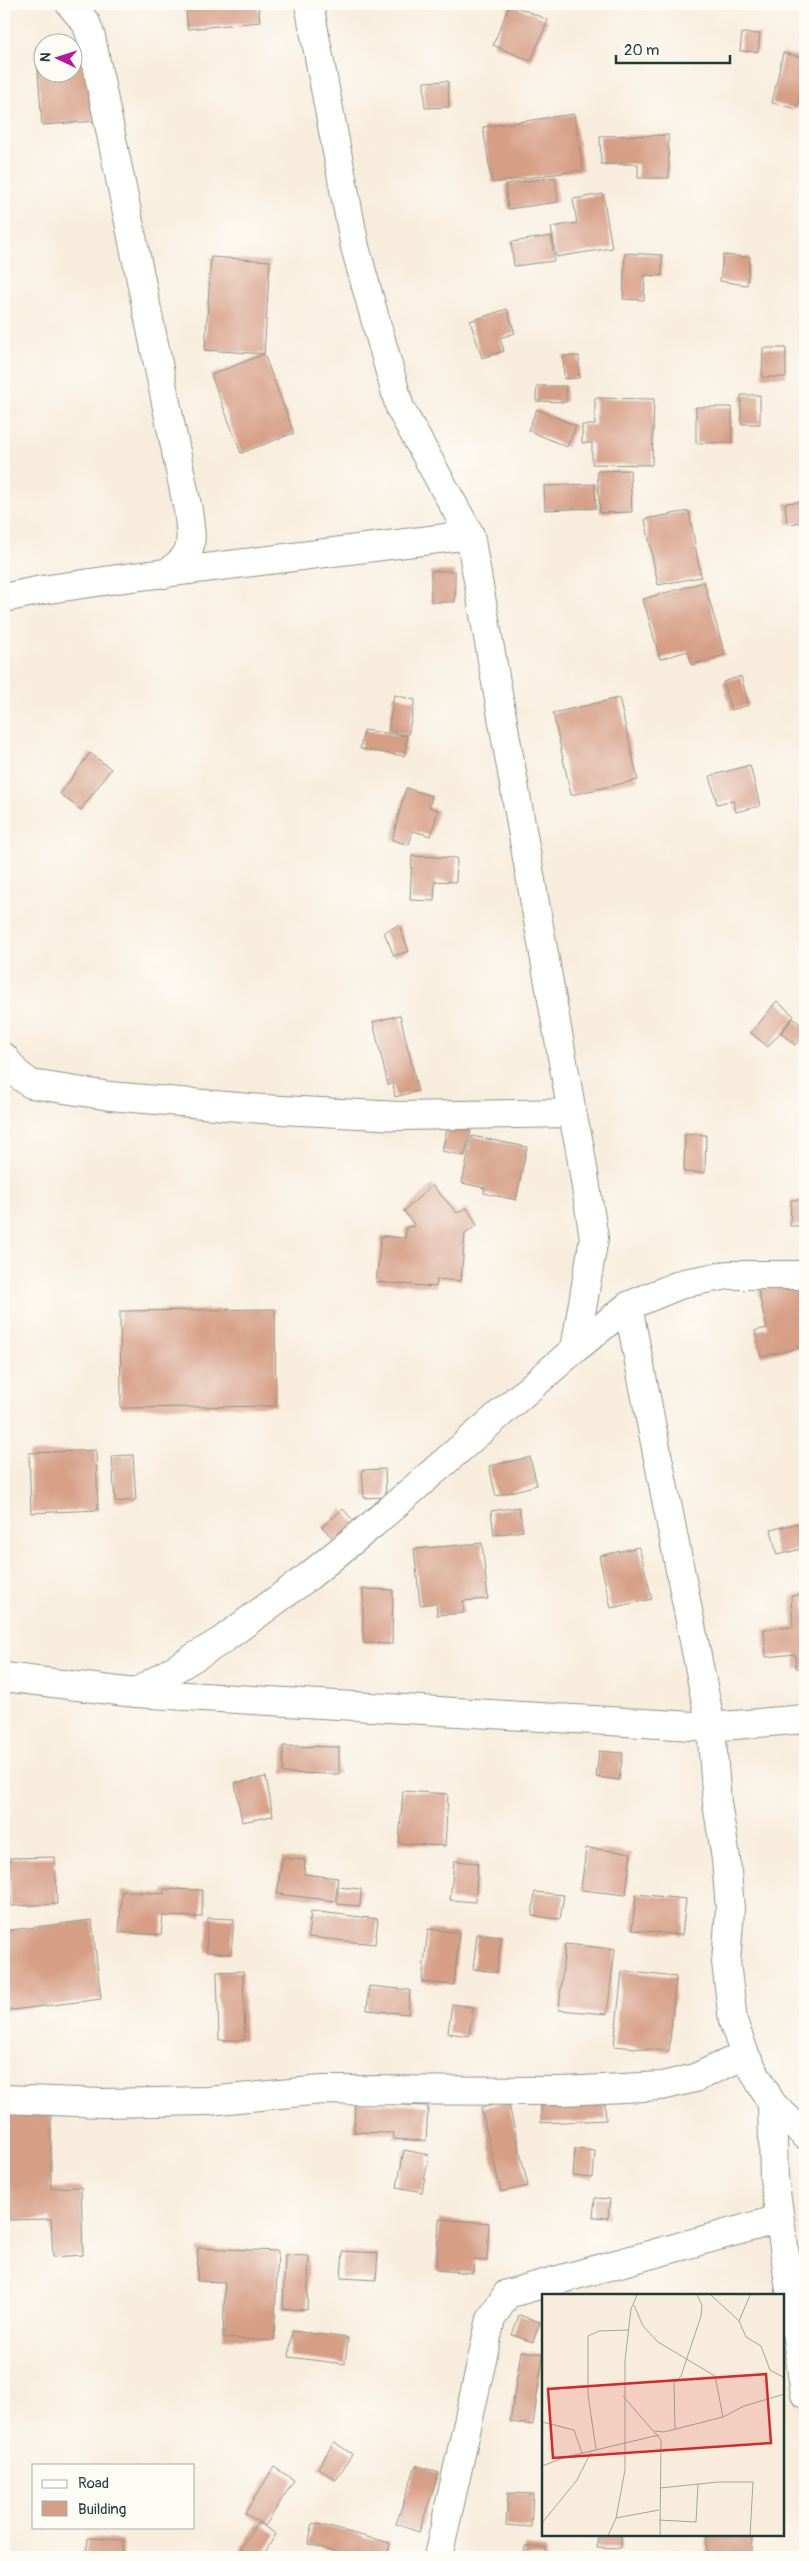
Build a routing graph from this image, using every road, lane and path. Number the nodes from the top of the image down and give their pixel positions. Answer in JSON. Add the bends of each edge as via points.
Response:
{"nodes":[{"id":1,"x":70,"y":4,"type":"edge"},
{"id":2,"x":309,"y":4,"type":"edge"},
{"id":3,"x":470,"y":535,"type":"junction"},
{"id":4,"x":165,"y":574,"type":"junction"},
{"id":5,"x":4,"y":598,"type":"edge"},
{"id":6,"x":4,"y":1057,"type":"edge"},
{"id":7,"x":572,"y":1113,"type":"junction"},
{"id":8,"x":805,"y":1275,"type":"edge"},
{"id":9,"x":628,"y":1306,"type":"junction"},
{"id":10,"x":575,"y":1349,"type":"junction"},
{"id":11,"x":4,"y":1677,"type":"edge"},
{"id":12,"x":135,"y":1693,"type":"junction"},
{"id":13,"x":805,"y":1719,"type":"edge"},
{"id":14,"x":711,"y":1727,"type":"junction"},
{"id":15,"x":745,"y":2055,"type":"junction"},
{"id":16,"x":4,"y":2099,"type":"edge"},
{"id":17,"x":772,"y":2104,"type":"junction"},
{"id":18,"x":805,"y":2135,"type":"edge"},
{"id":19,"x":780,"y":2219,"type":"junction"},
{"id":20,"x":805,"y":2394,"type":"edge"},
{"id":21,"x":438,"y":2557,"type":"edge"}],
"edges":[{"from":1,"to":4,"type":"street","via":[[86,23],[91,36],[188,510],[192,541],[183,563]]},
{"from":2,"to":3,"type":"street","via":[[354,248],[400,408]]},
{"from":3,"to":4,"type":"street"},
{"from":3,"to":7,"type":"street"},
{"from":4,"to":5,"type":"street"},
{"from":6,"to":7,"type":"street","via":[[16,1073],[31,1084],[110,1096],[399,1116]]},
{"from":7,"to":10,"type":"street","via":[[580,1143],[594,1238]]},
{"from":8,"to":9,"type":"street","via":[[728,1275],[684,1283]]},
{"from":9,"to":10,"type":"street"},
{"from":9,"to":14,"type":"street"},
{"from":10,"to":12,"type":"street","via":[[309,1576],[220,1641]]},
{"from":11,"to":12,"type":"street"},
{"from":12,"to":14,"type":"street"},
{"from":13,"to":14,"type":"street"},
{"from":14,"to":15,"type":"street","via":[[729,1901],[726,1962],[733,2021]]},
{"from":15,"to":16,"type":"street","via":[[695,2078],[662,2086],[563,2091],[322,2090],[208,2101],[122,2103]]},
{"from":15,"to":17,"type":"street"},
{"from":17,"to":18,"type":"street"},
{"from":17,"to":19,"type":"street","via":[[774,2178]]},
{"from":19,"to":20,"type":"street"},
{"from":19,"to":21,"type":"street","via":[[507,2294],[491,2320]]}]}
